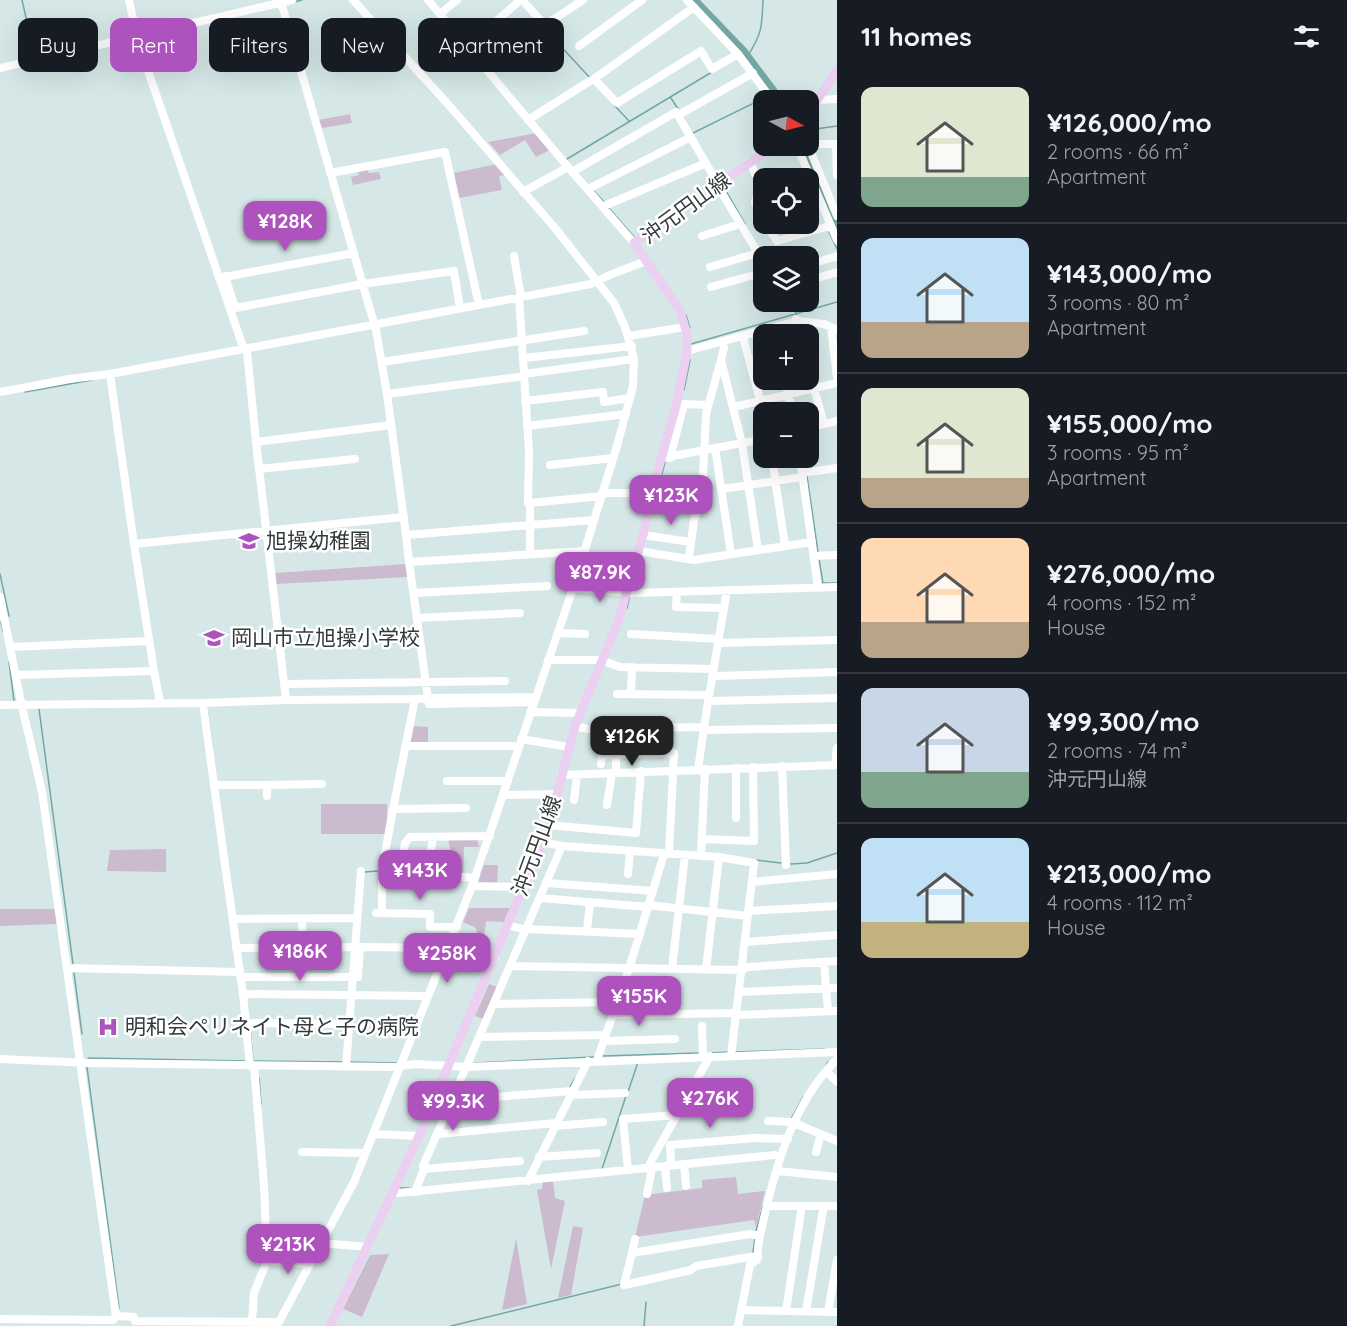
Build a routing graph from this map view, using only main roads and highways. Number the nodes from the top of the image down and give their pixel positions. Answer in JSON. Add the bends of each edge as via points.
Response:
{"nodes":[{"id":1,"x":837,"y":70,"type":"edge"},
{"id":2,"x":819,"y":98,"type":"edge"},
{"id":3,"x":759,"y":156,"type":"edge"},
{"id":4,"x":330,"y":1326,"type":"edge"}],
"edges":[{"from":1,"to":2,"type":"main road"},
{"from":3,"to":4,"type":"main road","name":"沖元円山線","via":[[634,243],[673,300],[685,327],[687,351],[642,551],[604,661],[579,713],[552,825],[449,1065],[429,1134]]}]}
